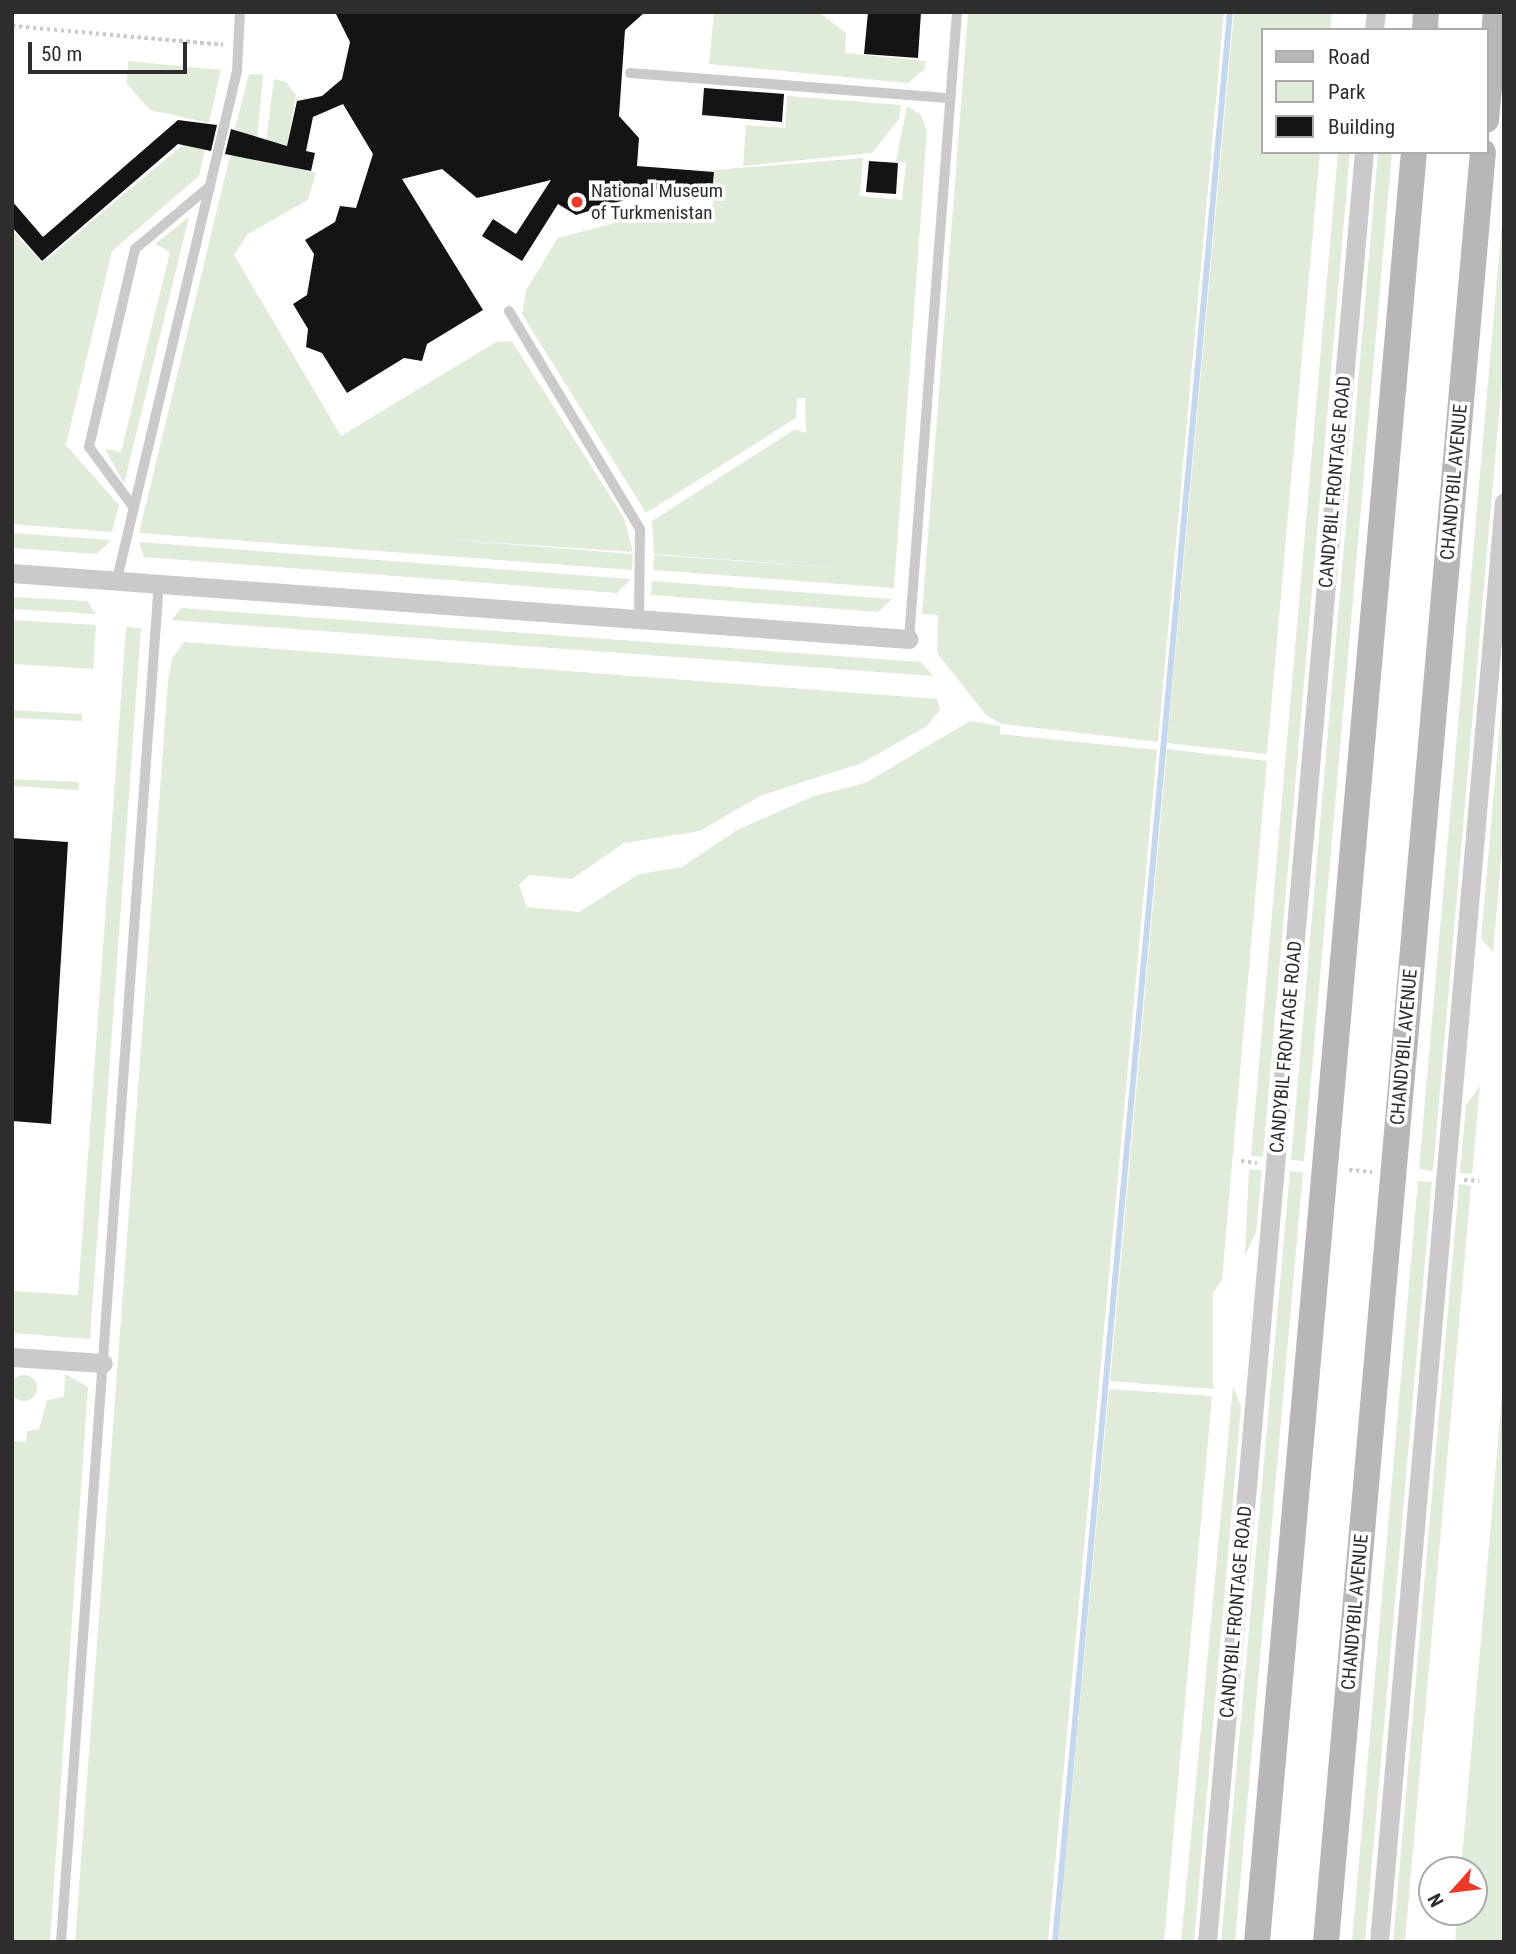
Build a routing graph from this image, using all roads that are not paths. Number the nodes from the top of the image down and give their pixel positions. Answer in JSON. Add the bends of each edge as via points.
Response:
{"nodes":[{"id":1,"x":240,"y":12,"type":"edge"},
{"id":2,"x":957,"y":12,"type":"edge"},
{"id":3,"x":1496,"y":12,"type":"edge"},
{"id":4,"x":630,"y":73,"type":"dead end"},
{"id":5,"x":950,"y":98,"type":"junction"},
{"id":6,"x":1488,"y":98,"type":"edge"},
{"id":7,"x":1364,"y":154,"type":"edge"},
{"id":8,"x":1414,"y":154,"type":"edge"},
{"id":9,"x":1483,"y":154,"type":"edge"},
{"id":10,"x":210,"y":186,"type":"junction"},
{"id":11,"x":509,"y":311,"type":"dead end"},
{"id":12,"x":1504,"y":502,"type":"edge"},
{"id":13,"x":134,"y":508,"type":"junction"},
{"id":14,"x":12,"y":573,"type":"edge"},
{"id":15,"x":117,"y":579,"type":"junction"},
{"id":16,"x":159,"y":581,"type":"junction"},
{"id":17,"x":639,"y":618,"type":"junction"},
{"id":18,"x":909,"y":639,"type":"joint"},
{"id":19,"x":12,"y":1357,"type":"edge"},
{"id":20,"x":103,"y":1363,"type":"junction"},
{"id":21,"x":61,"y":1942,"type":"edge"},
{"id":22,"x":1207,"y":1942,"type":"edge"},
{"id":23,"x":1257,"y":1942,"type":"edge"},
{"id":24,"x":1326,"y":1942,"type":"edge"},
{"id":25,"x":1379,"y":1942,"type":"edge"}],
"edges":[{"from":1,"to":10,"type":"lane","via":[[241,46]]},
{"from":2,"to":5,"type":"lane"},
{"from":3,"to":6,"type":"main road"},
{"from":4,"to":5,"type":"lane"},
{"from":5,"to":18,"type":"lane"},
{"from":7,"to":22,"type":"street","name":"CANDYBIL FRONTAGE ROAD"},
{"from":8,"to":23,"type":"main road"},
{"from":9,"to":24,"type":"main road","name":"CHANDYBIL AVENUE"},
{"from":10,"to":13,"type":"lane"},
{"from":10,"to":13,"type":"lane","via":[[141,242],[132,262],[89,447]]},
{"from":11,"to":17,"type":"lane","via":[[640,529]]},
{"from":12,"to":25,"type":"street"},
{"from":13,"to":15,"type":"lane"},
{"from":14,"to":15,"type":"street"},
{"from":15,"to":16,"type":"street"},
{"from":16,"to":17,"type":"street"},
{"from":16,"to":20,"type":"lane"},
{"from":17,"to":18,"type":"street"},
{"from":19,"to":20,"type":"street"},
{"from":20,"to":21,"type":"lane"}]}
